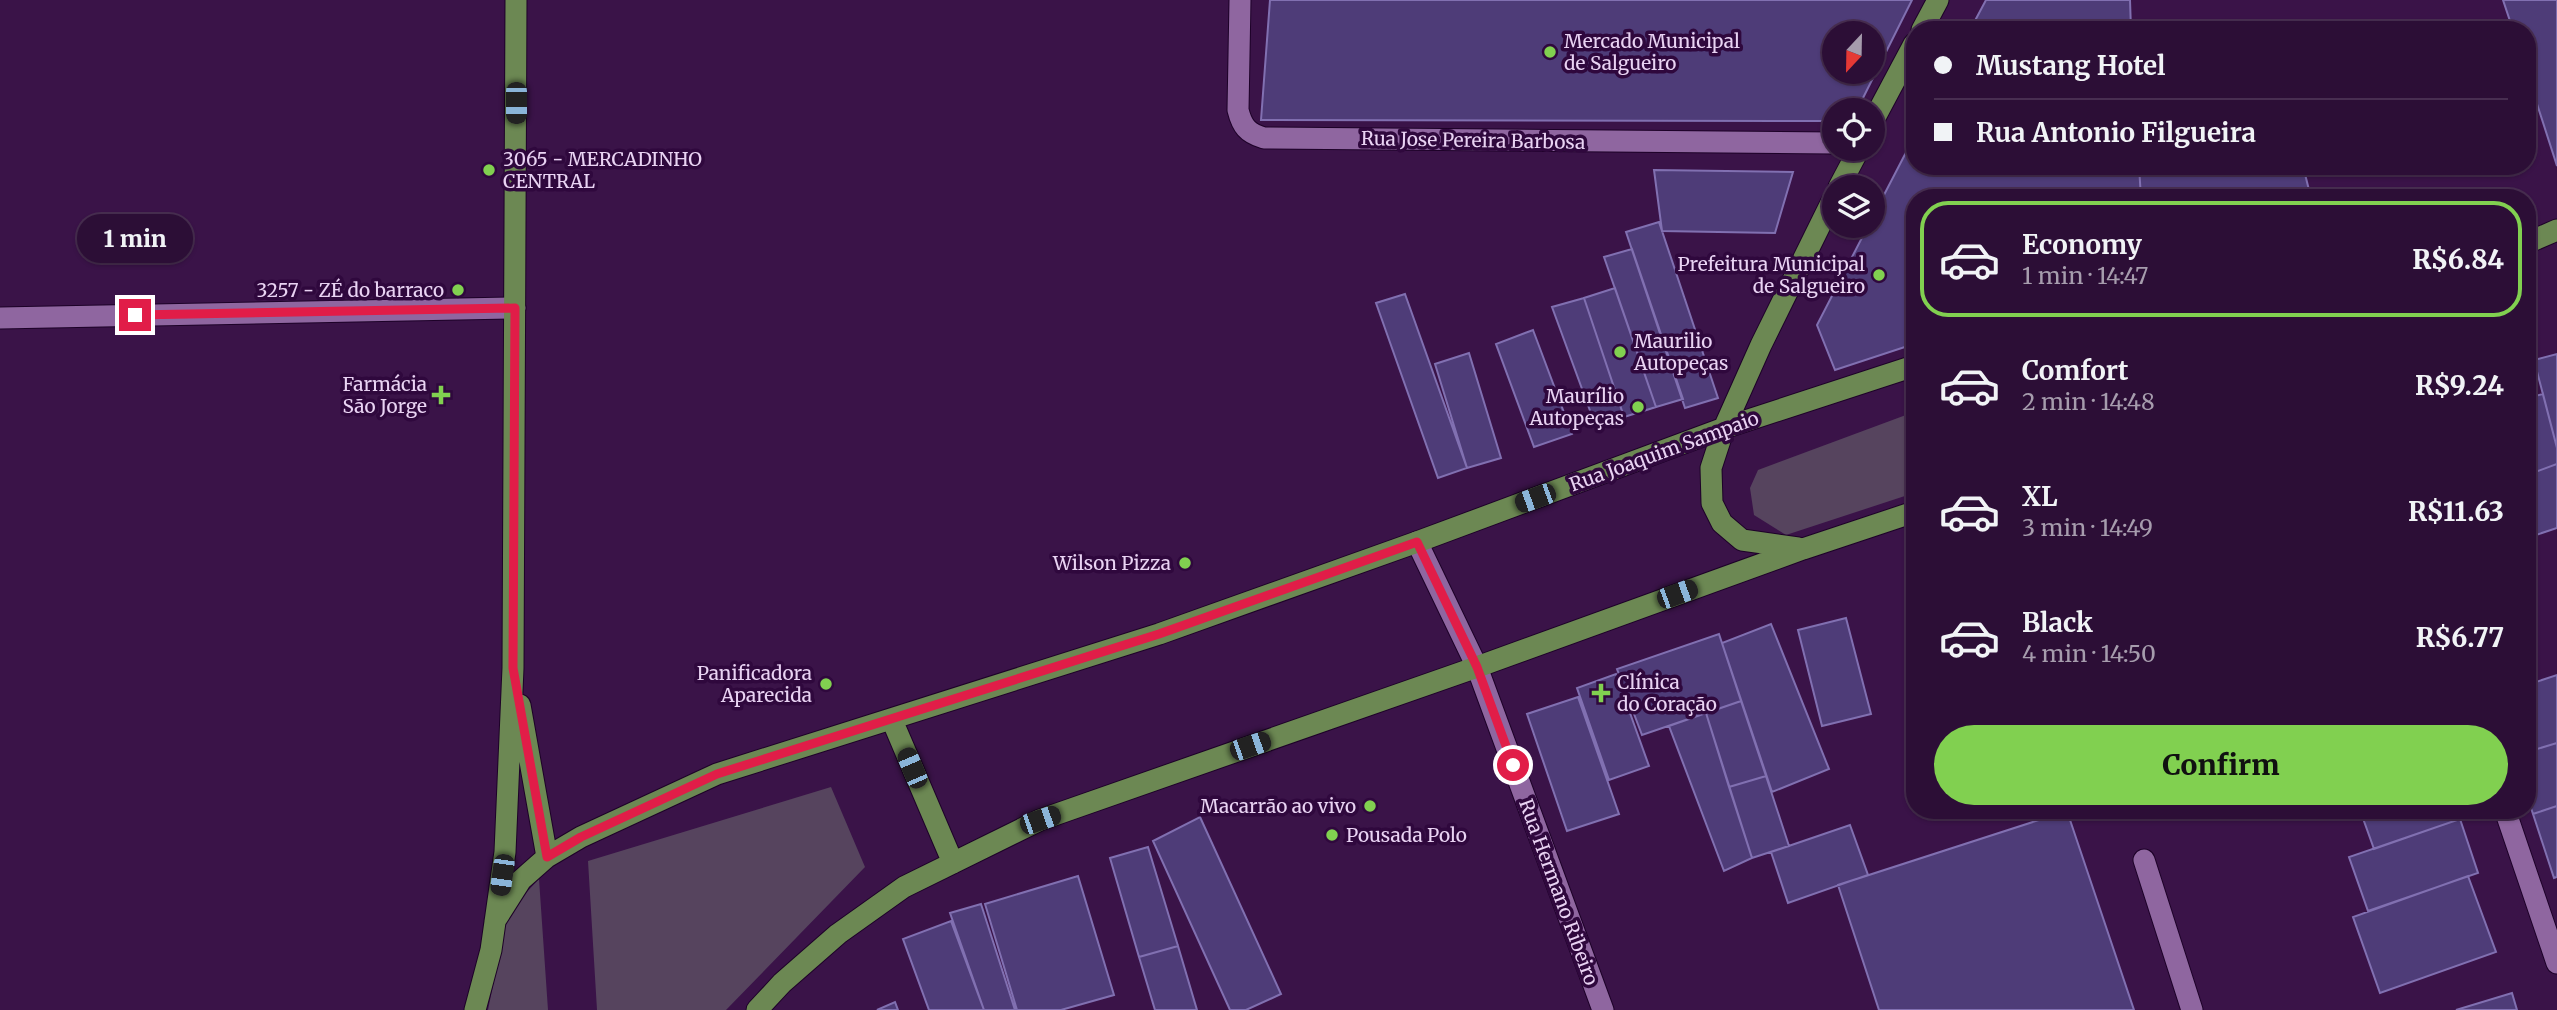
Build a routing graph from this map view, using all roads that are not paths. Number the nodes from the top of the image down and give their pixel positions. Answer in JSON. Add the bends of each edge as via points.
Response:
{"nodes":[{"id":1,"x":516,"y":0,"type":"edge"},
{"id":2,"x":1240,"y":0,"type":"edge"},
{"id":3,"x":1938,"y":0,"type":"edge"},
{"id":4,"x":1927,"y":21,"type":"edge"},
{"id":5,"x":1906,"y":59,"type":"edge"},
{"id":6,"x":1885,"y":99,"type":"edge"},
{"id":7,"x":1822,"y":143,"type":"edge"},
{"id":8,"x":1822,"y":220,"type":"edge"},
{"id":9,"x":2557,"y":230,"type":"edge"},
{"id":10,"x":2536,"y":239,"type":"edge"},
{"id":11,"x":515,"y":308,"type":"junction"},
{"id":12,"x":0,"y":318,"type":"edge"},
{"id":13,"x":1906,"y":369,"type":"edge"},
{"id":14,"x":1724,"y":428,"type":"junction"},
{"id":15,"x":1906,"y":515,"type":"edge"},
{"id":16,"x":1417,"y":542,"type":"junction"},
{"id":17,"x":1803,"y":549,"type":"junction"},
{"id":18,"x":1477,"y":667,"type":"junction"},
{"id":19,"x":513,"y":668,"type":"junction"},
{"id":20,"x":892,"y":720,"type":"junction"},
{"id":21,"x":2508,"y":819,"type":"edge"},
{"id":22,"x":547,"y":857,"type":"junction"},
{"id":23,"x":2144,"y":860,"type":"dead end"},
{"id":24,"x":953,"y":863,"type":"junction"},
{"id":25,"x":495,"y":921,"type":"junction"},
{"id":26,"x":2557,"y":963,"type":"edge"},
{"id":27,"x":475,"y":1010,"type":"edge"},
{"id":28,"x":757,"y":1010,"type":"edge"},
{"id":29,"x":1602,"y":1010,"type":"edge"},
{"id":30,"x":2192,"y":1010,"type":"edge"}],
"edges":[{"from":1,"to":11,"type":"main road"},
{"from":2,"to":7,"type":"street","name":"Rua Jose Pereira Barbosa","via":[[1238,110],[1250,133],[1264,138]]},
{"from":3,"to":4,"type":"main road"},
{"from":5,"to":6,"type":"main road"},
{"from":8,"to":14,"type":"main road"},
{"from":9,"to":10,"type":"main road"},
{"from":11,"to":12,"type":"street"},
{"from":11,"to":19,"type":"main road"},
{"from":13,"to":14,"type":"main road","name":"Rua Joaquim Sampaio"},
{"from":14,"to":16,"type":"main road","name":"Rua Joaquim Sampaio"},
{"from":14,"to":17,"type":"main road","via":[[1711,468],[1712,503],[1722,523],[1742,540]]},
{"from":15,"to":17,"type":"main road"},
{"from":16,"to":18,"type":"street","name":"Rua Hermano Ribeiro"},
{"from":16,"to":20,"type":"main road","name":"Rua Joaquim Sampaio","via":[[1159,634]]},
{"from":17,"to":18,"type":"main road"},
{"from":18,"to":24,"type":"main road","via":[[1040,820]]},
{"from":18,"to":29,"type":"street","name":"Rua Hermano Ribeiro"},
{"from":19,"to":22,"type":"main road"},
{"from":19,"to":25,"type":"main road","via":[[505,852]]},
{"from":20,"to":22,"type":"main road","name":"Rua Joaquim Sampaio","via":[[717,774]]},
{"from":20,"to":24,"type":"main road"},
{"from":21,"to":26,"type":"street"},
{"from":22,"to":25,"type":"main road","name":"Rua Joaquim Sampaio","via":[[521,880]]},
{"from":23,"to":30,"type":"street"},
{"from":24,"to":28,"type":"main road","via":[[904,887],[838,934]]},
{"from":25,"to":27,"type":"main road"}]}
